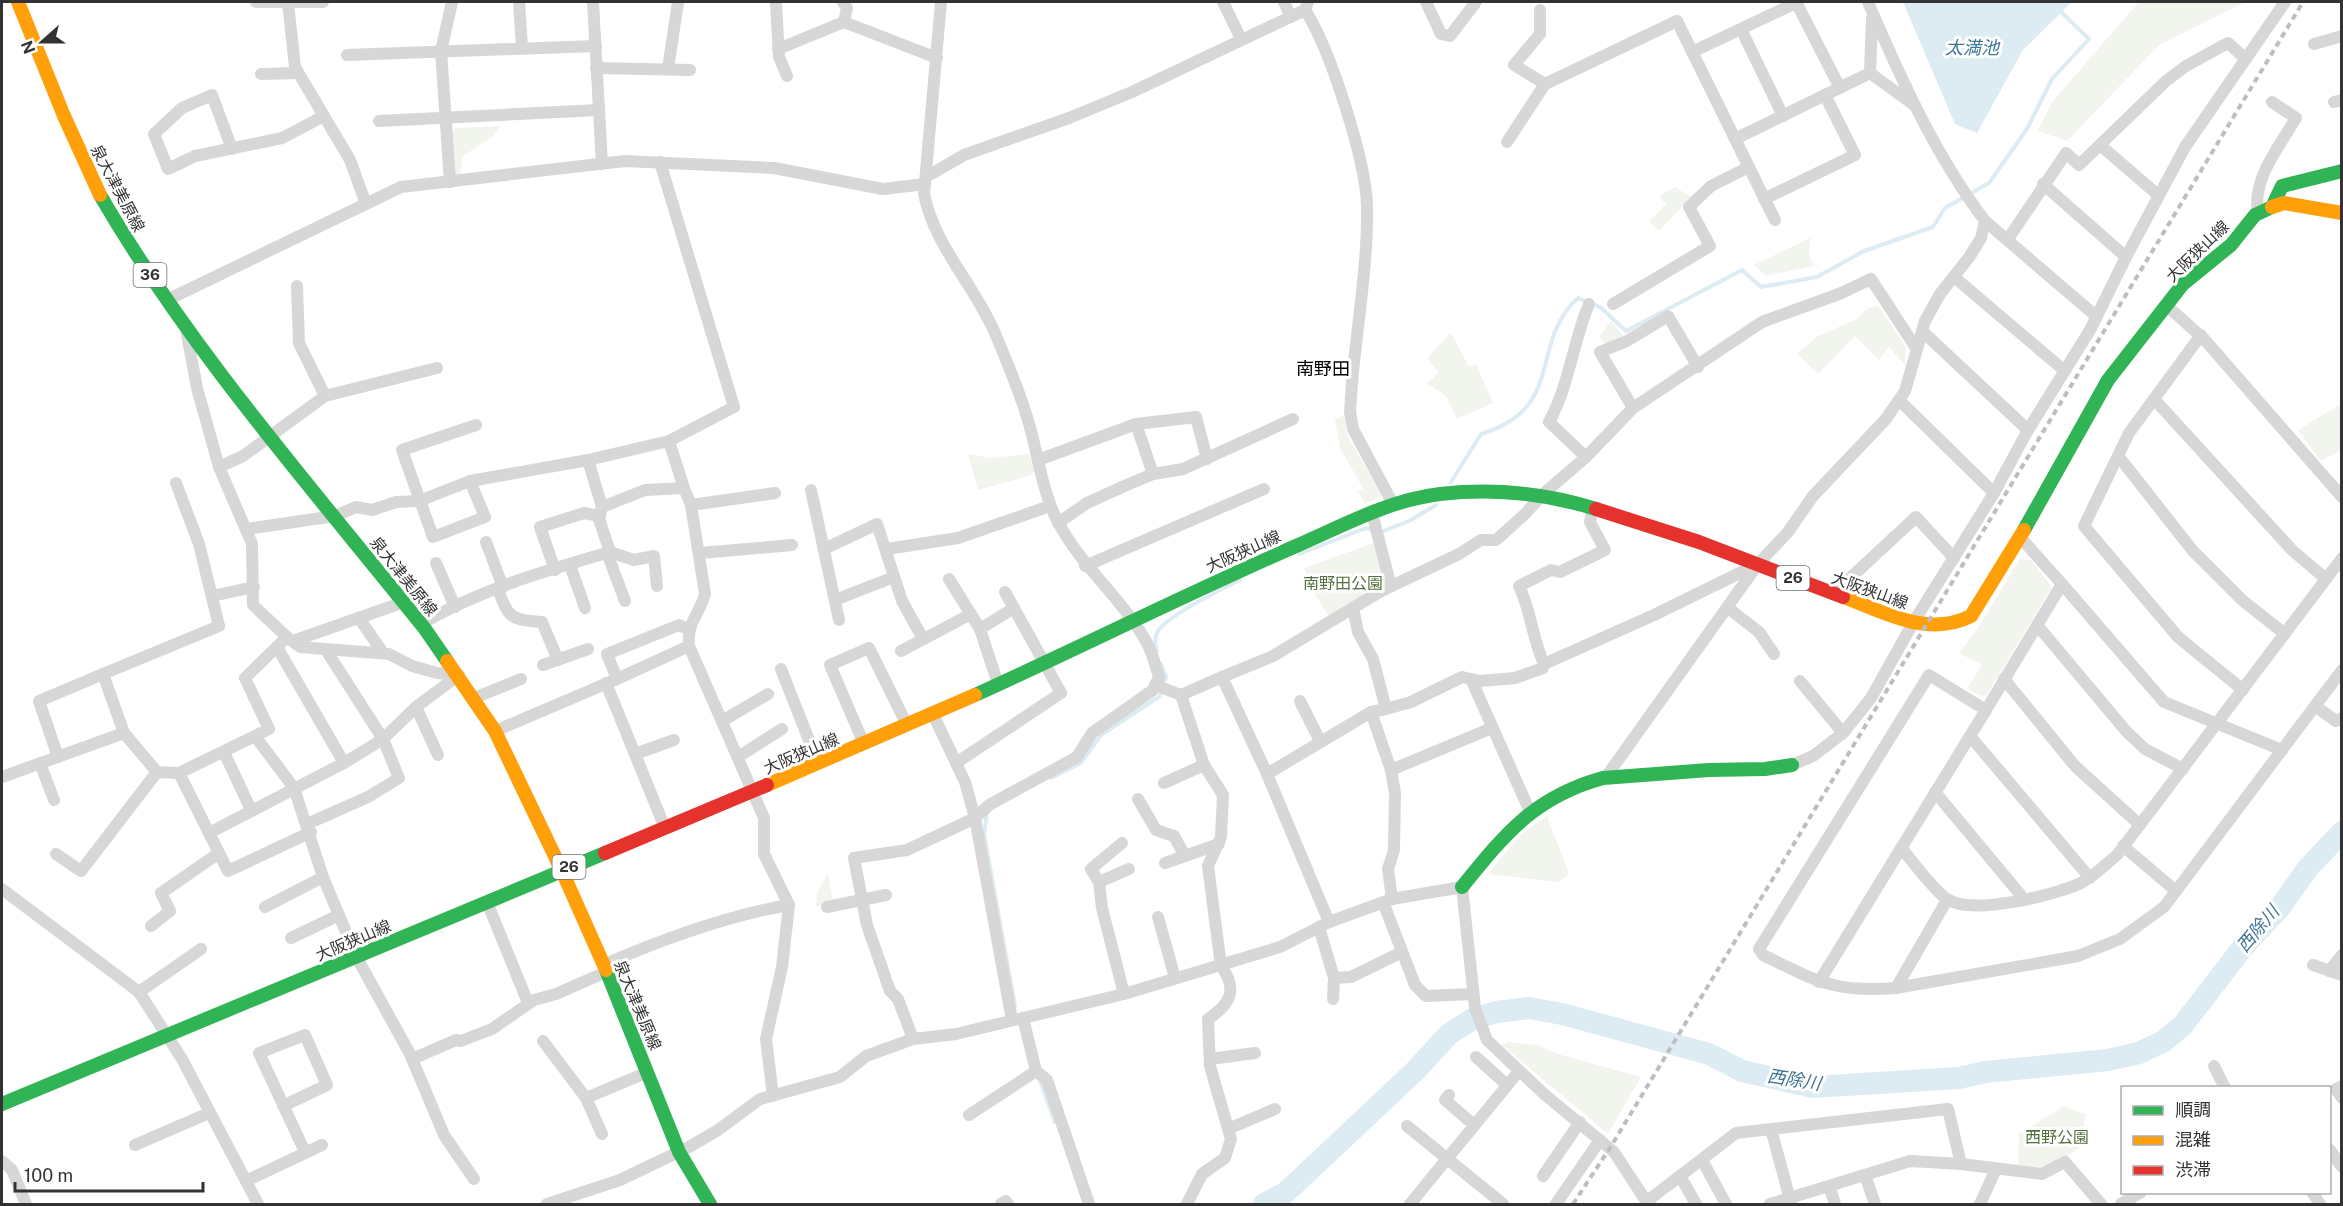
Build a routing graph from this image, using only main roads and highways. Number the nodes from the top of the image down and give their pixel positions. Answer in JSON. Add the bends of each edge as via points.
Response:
{"nodes":[{"id":1,"x":18,"y":2,"type":"edge"},
{"id":2,"x":2342,"y":171,"type":"edge"},
{"id":3,"x":2272,"y":207,"type":"junction"},
{"id":4,"x":2341,"y":215,"type":"edge"},
{"id":5,"x":1792,"y":765,"type":"road end"},
{"id":6,"x":562,"y":871,"type":"junction"},
{"id":7,"x":1462,"y":887,"type":"road end"},
{"id":8,"x":2,"y":1104,"type":"edge"},
{"id":9,"x":710,"y":1204,"type":"edge"}],
"edges":[{"from":1,"to":6,"type":"main road","name":"泉大津美原線","number":"36","via":[[98,192],[167,300],[459,675],[495,731]]},
{"from":2,"to":3,"type":"main road","via":[[2282,186]]},
{"from":3,"to":4,"type":"main road","via":[[2284,202]]},
{"from":3,"to":6,"type":"main road","name":"大阪狭山線","number":"26","via":[[2258,213],[2230,245],[2183,284],[2108,380],[2020,537],[1971,616],[1961,622],[1930,627],[1913,623],[1758,564],[1565,499],[1504,490],[1439,494],[1372,513],[1209,584],[933,714]]},
{"from":5,"to":7,"type":"main road","via":[[1606,777],[1563,792],[1506,833]]},
{"from":6,"to":8,"type":"main road","name":"大阪狭山線","number":"26"},
{"from":6,"to":9,"type":"main road","name":"泉大津美原線","number":"36","via":[[679,1152]]}]}
